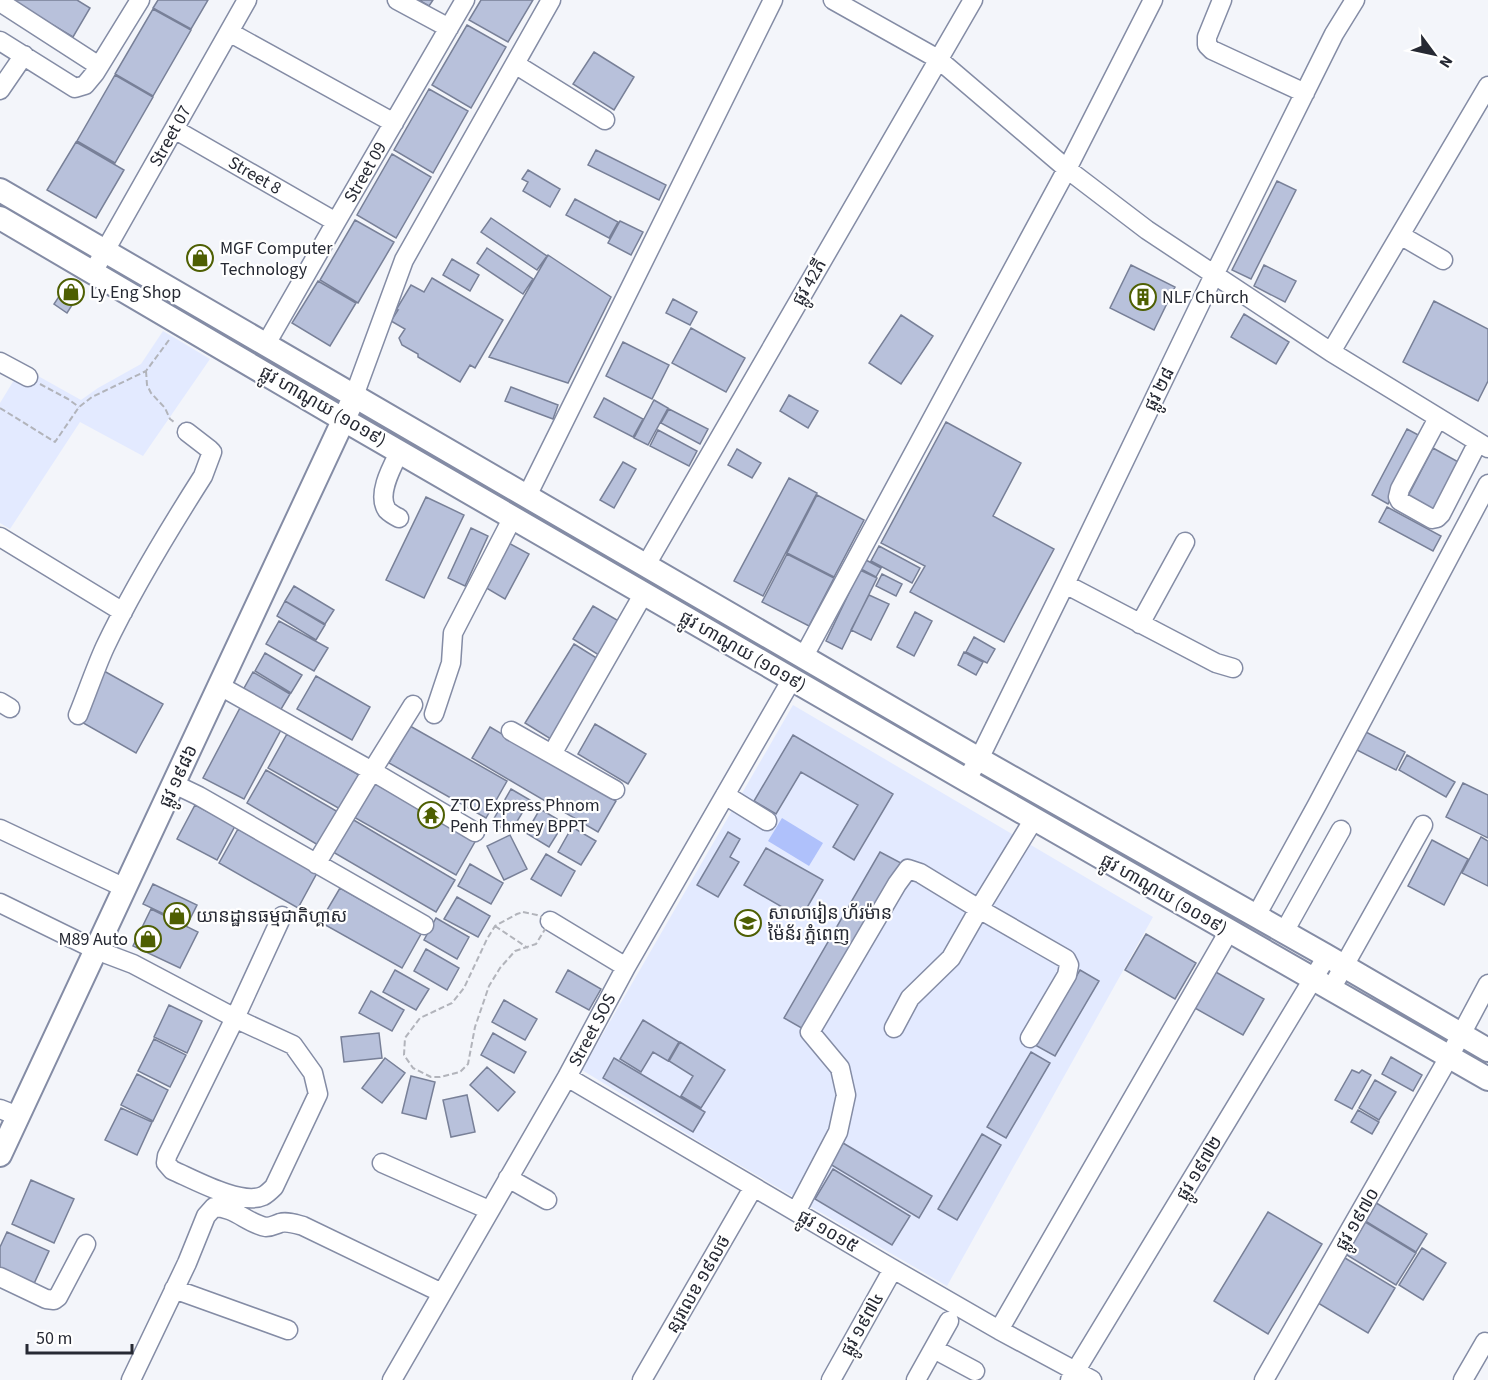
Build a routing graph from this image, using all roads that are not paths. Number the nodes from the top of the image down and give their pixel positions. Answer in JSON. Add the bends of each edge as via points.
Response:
{"nodes":[{"id":1,"x":140,"y":0,"type":"edge"},
{"id":2,"x":247,"y":0,"type":"edge"},
{"id":3,"x":397,"y":0,"type":"edge"},
{"id":4,"x":465,"y":0,"type":"edge"},
{"id":5,"x":551,"y":0,"type":"edge"},
{"id":6,"x":773,"y":0,"type":"edge"},
{"id":7,"x":833,"y":0,"type":"edge"},
{"id":8,"x":973,"y":0,"type":"edge"},
{"id":9,"x":1153,"y":0,"type":"edge"},
{"id":10,"x":1222,"y":0,"type":"edge"},
{"id":11,"x":1355,"y":0,"type":"edge"},
{"id":12,"x":0,"y":2,"type":"edge"},
{"id":13,"x":449,"y":28,"type":"junction"},
{"id":14,"x":229,"y":32,"type":"junction"},
{"id":15,"x":0,"y":40,"type":"edge"},
{"id":16,"x":24,"y":55,"type":"junction"},
{"id":17,"x":938,"y":59,"type":"junction"},
{"id":18,"x":516,"y":64,"type":"junction"},
{"id":19,"x":99,"y":66,"type":"junction"},
{"id":20,"x":1488,"y":87,"type":"edge"},
{"id":21,"x":0,"y":90,"type":"edge"},
{"id":22,"x":1305,"y":93,"type":"junction"},
{"id":23,"x":605,"y":120,"type":"dead end"},
{"id":24,"x":394,"y":123,"type":"junction"},
{"id":25,"x":174,"y":129,"type":"junction"},
{"id":26,"x":1067,"y":169,"type":"junction"},
{"id":27,"x":0,"y":190,"type":"edge"},
{"id":28,"x":0,"y":218,"type":"edge"},
{"id":29,"x":336,"y":222,"type":"junction"},
{"id":30,"x":1400,"y":235,"type":"junction"},
{"id":31,"x":105,"y":251,"type":"junction"},
{"id":32,"x":1443,"y":260,"type":"dead end"},
{"id":33,"x":93,"y":272,"type":"junction"},
{"id":34,"x":1214,"y":275,"type":"junction"},
{"id":35,"x":266,"y":344,"type":"junction"},
{"id":36,"x":1331,"y":352,"type":"junction"},
{"id":37,"x":0,"y":362,"type":"edge"},
{"id":38,"x":28,"y":377,"type":"road end"},
{"id":39,"x":354,"y":396,"type":"junction"},
{"id":40,"x":1438,"y":418,"type":"junction"},
{"id":41,"x":344,"y":420,"type":"junction"},
{"id":42,"x":187,"y":432,"type":"road end"},
{"id":43,"x":1483,"y":445,"type":"edge"},
{"id":44,"x":400,"y":452,"type":"junction"},
{"id":45,"x":1488,"y":484,"type":"edge"},
{"id":46,"x":526,"y":496,"type":"junction"},
{"id":47,"x":399,"y":518,"type":"dead end"},
{"id":48,"x":513,"y":518,"type":"junction"},
{"id":49,"x":0,"y":537,"type":"edge"},
{"id":50,"x":1185,"y":542,"type":"dead end"},
{"id":51,"x":646,"y":565,"type":"junction"},
{"id":52,"x":1065,"y":584,"type":"junction"},
{"id":53,"x":644,"y":593,"type":"junction"},
{"id":54,"x":123,"y":612,"type":"junction"},
{"id":55,"x":1140,"y":624,"type":"junction"},
{"id":56,"x":804,"y":656,"type":"junction"},
{"id":57,"x":1233,"y":668,"type":"dead end"},
{"id":58,"x":792,"y":679,"type":"junction"},
{"id":59,"x":220,"y":686,"type":"junction"},
{"id":60,"x":413,"y":705,"type":"dead end"},
{"id":61,"x":434,"y":714,"type":"dead end"},
{"id":62,"x":78,"y":715,"type":"dead end"},
{"id":63,"x":511,"y":731,"type":"dead end"},
{"id":64,"x":552,"y":754,"type":"junction"},
{"id":65,"x":979,"y":759,"type":"junction"},
{"id":66,"x":372,"y":771,"type":"junction"},
{"id":67,"x":966,"y":780,"type":"junction"},
{"id":68,"x":174,"y":784,"type":"junction"},
{"id":69,"x":615,"y":790,"type":"dead end"},
{"id":70,"x":725,"y":795,"type":"junction"},
{"id":71,"x":1034,"y":819,"type":"junction"},
{"id":72,"x":767,"y":821,"type":"dead end"},
{"id":73,"x":1424,"y":825,"type":"dead end"},
{"id":74,"x":0,"y":829,"type":"edge"},
{"id":75,"x":1341,"y":830,"type":"dead end"},
{"id":76,"x":475,"y":832,"type":"dead end"},
{"id":77,"x":316,"y":864,"type":"junction"},
{"id":78,"x":125,"y":888,"type":"junction"},
{"id":79,"x":0,"y":903,"type":"edge"},
{"id":80,"x":979,"y":909,"type":"junction"},
{"id":81,"x":282,"y":916,"type":"dead end"},
{"id":82,"x":1256,"y":916,"type":"junction"},
{"id":83,"x":550,"y":921,"type":"road end"},
{"id":84,"x":424,"y":925,"type":"dead end"},
{"id":85,"x":1229,"y":931,"type":"junction"},
{"id":86,"x":1284,"y":932,"type":"junction"},
{"id":87,"x":96,"y":950,"type":"junction"},
{"id":88,"x":1335,"y":962,"type":"junction"},
{"id":89,"x":626,"y":967,"type":"junction"},
{"id":90,"x":1488,"y":984,"type":"edge"},
{"id":91,"x":1322,"y":985,"type":"junction"},
{"id":92,"x":235,"y":1018,"type":"junction"},
{"id":93,"x":894,"y":1029,"type":"dead end"},
{"id":94,"x":1461,"y":1035,"type":"junction"},
{"id":95,"x":1030,"y":1038,"type":"dead end"},
{"id":96,"x":1488,"y":1050,"type":"edge"},
{"id":97,"x":1449,"y":1057,"type":"junction"},
{"id":98,"x":567,"y":1077,"type":"junction"},
{"id":99,"x":1488,"y":1080,"type":"edge"},
{"id":100,"x":9,"y":1113,"type":"edge"},
{"id":101,"x":0,"y":1155,"type":"edge"},
{"id":102,"x":382,"y":1163,"type":"dead end"},
{"id":103,"x":508,"y":1178,"type":"junction"},
{"id":104,"x":753,"y":1188,"type":"junction"},
{"id":105,"x":547,"y":1200,"type":"dead end"},
{"id":106,"x":489,"y":1210,"type":"junction"},
{"id":107,"x":796,"y":1212,"type":"junction"},
{"id":108,"x":86,"y":1244,"type":"dead end"},
{"id":109,"x":893,"y":1269,"type":"junction"},
{"id":110,"x":0,"y":1277,"type":"edge"},
{"id":111,"x":174,"y":1289,"type":"junction"},
{"id":112,"x":442,"y":1293,"type":"junction"},
{"id":113,"x":949,"y":1321,"type":"dead end"},
{"id":114,"x":288,"y":1330,"type":"dead end"},
{"id":115,"x":999,"y":1330,"type":"junction"},
{"id":116,"x":1485,"y":1342,"type":"dead end"},
{"id":117,"x":934,"y":1349,"type":"junction"},
{"id":118,"x":975,"y":1371,"type":"dead end"},
{"id":119,"x":1073,"y":1375,"type":"edge"},
{"id":120,"x":131,"y":1380,"type":"edge"},
{"id":121,"x":392,"y":1380,"type":"edge"},
{"id":122,"x":642,"y":1380,"type":"edge"},
{"id":123,"x":831,"y":1380,"type":"edge"},
{"id":124,"x":916,"y":1380,"type":"edge"},
{"id":125,"x":1092,"y":1380,"type":"edge"},
{"id":126,"x":1264,"y":1380,"type":"edge"},
{"id":127,"x":1463,"y":1380,"type":"edge"}],
"edges":[{"from":1,"to":19,"type":"street"},
{"from":2,"to":14,"type":"street","name":"Street 07"},
{"from":3,"to":13,"type":"street"},
{"from":4,"to":13,"type":"street","name":"Street 09"},
{"from":5,"to":18,"type":"street"},
{"from":6,"to":46,"type":"street"},
{"from":7,"to":17,"type":"street"},
{"from":8,"to":17,"type":"street","name":"ផ្លូវ 42ភី"},
{"from":9,"to":26,"type":"street"},
{"from":10,"to":22,"type":"street","via":[[1207,45]]},
{"from":11,"to":22,"type":"street","name":"ផ្លូវ ២៨"},
{"from":12,"to":19,"type":"street"},
{"from":13,"to":24,"type":"street","name":"Street 09"},
{"from":14,"to":24,"type":"street"},
{"from":14,"to":25,"type":"street","name":"Street 07"},
{"from":15,"to":16,"type":"street"},
{"from":16,"to":19,"type":"street","via":[[75,88],[85,85]]},
{"from":16,"to":21,"type":"street"},
{"from":17,"to":26,"type":"street"},
{"from":17,"to":51,"type":"street","name":"ផ្លូវ 42ភី"},
{"from":18,"to":23,"type":"street"},
{"from":18,"to":39,"type":"street","via":[[404,260]]},
{"from":20,"to":30,"type":"street"},
{"from":22,"to":34,"type":"street","name":"ផ្លូវ ២៨"},
{"from":24,"to":29,"type":"street","name":"Street 09"},
{"from":25,"to":29,"type":"street","name":"Street 8"},
{"from":25,"to":31,"type":"street","name":"Street 07"},
{"from":26,"to":34,"type":"street"},
{"from":26,"to":56,"type":"street"},
{"from":27,"to":31,"type":"main road","name":"ផ្លូវ ហាណូយ (១០១៩)"},
{"from":28,"to":33,"type":"main road","name":"ផ្លូវ ហាណូយ (១០១៩)"},
{"from":29,"to":35,"type":"street","name":"Street 09"},
{"from":30,"to":32,"type":"street"},
{"from":30,"to":36,"type":"street"},
{"from":31,"to":33,"type":"street","name":"Street 07"},
{"from":31,"to":35,"type":"main road","name":"ផ្លូវ ហាណូយ (១០១៩)"},
{"from":33,"to":41,"type":"main road","name":"ផ្លូវ ហាណូយ (១០១៩)"},
{"from":34,"to":36,"type":"street"},
{"from":34,"to":52,"type":"street","name":"ផ្លូវ ២៨"},
{"from":35,"to":39,"type":"main road","name":"ផ្លូវ ហាណូយ (១០១៩)"},
{"from":36,"to":40,"type":"street"},
{"from":37,"to":38,"type":"street"},
{"from":39,"to":41,"type":"main road","name":"ផ្លូវ ១៩៨៦"},
{"from":39,"to":46,"type":"main road","name":"ផ្លូវ ហាណូយ (១០១៩)"},
{"from":40,"to":43,"type":"street"},
{"from":40,"to":43,"type":"street","via":[[1400,489],[1400,501],[1431,519],[1437,518]]},
{"from":41,"to":44,"type":"main road","name":"ផ្លូវ ហាណូយ (១០១៩)"},
{"from":41,"to":59,"type":"main road","name":"ផ្លូវ ១៩៨៦"},
{"from":42,"to":54,"type":"street","via":[[209,448],[210,459]]},
{"from":44,"to":47,"type":"street","via":[[384,491],[387,510]]},
{"from":44,"to":48,"type":"main road","name":"ផ្លូវ ហាណូយ (១០១៩)"},
{"from":45,"to":82,"type":"street"},
{"from":46,"to":51,"type":"main road","name":"ផ្លូវ ហាណូយ (១០១៩)"},
{"from":48,"to":53,"type":"main road","name":"ផ្លូវ ហាណូយ (១០១៩)"},
{"from":48,"to":61,"type":"street","via":[[453,633],[451,663]]},
{"from":49,"to":54,"type":"street"},
{"from":50,"to":55,"type":"street"},
{"from":51,"to":56,"type":"main road","name":"ផ្លូវ ហាណូយ (១០១៩)"},
{"from":52,"to":55,"type":"street"},
{"from":52,"to":65,"type":"street","name":"ផ្លូវ ២៨"},
{"from":53,"to":58,"type":"main road","name":"ផ្លូវ ហាណូយ (១០១៩)"},
{"from":53,"to":64,"type":"street"},
{"from":54,"to":62,"type":"street"},
{"from":55,"to":57,"type":"street"},
{"from":56,"to":65,"type":"main road","name":"ផ្លូវ ហាណូយ (១០១៩)"},
{"from":58,"to":67,"type":"main road","name":"ផ្លូវ ហាណូយ (១០១៩)"},
{"from":58,"to":70,"type":"street","name":"Street SOS"},
{"from":59,"to":66,"type":"street"},
{"from":59,"to":68,"type":"main road","name":"ផ្លូវ ១៩៨៦"},
{"from":60,"to":66,"type":"street"},
{"from":63,"to":64,"type":"street"},
{"from":64,"to":69,"type":"street"},
{"from":65,"to":67,"type":"street","name":"ផ្លូវ ២៨"},
{"from":65,"to":82,"type":"main road","name":"ផ្លូវ ហាណូយ (១០១៩)"},
{"from":66,"to":76,"type":"street"},
{"from":66,"to":77,"type":"street"},
{"from":67,"to":71,"type":"main road","name":"ផ្លូវ ហាណូយ (១០១៩)"},
{"from":68,"to":77,"type":"street"},
{"from":68,"to":78,"type":"main road","name":"ផ្លូវ ១៩៨៦"},
{"from":70,"to":72,"type":"street"},
{"from":70,"to":89,"type":"street","name":"Street SOS"},
{"from":71,"to":80,"type":"street"},
{"from":71,"to":85,"type":"main road","name":"ផ្លូវ ហាណូយ (១០១៩)"},
{"from":73,"to":88,"type":"street","name":"ផ្លូវ ១៩៧២"},
{"from":74,"to":78,"type":"street"},
{"from":75,"to":86,"type":"street"},
{"from":77,"to":84,"type":"street"},
{"from":78,"to":87,"type":"main road","name":"ផ្លូវ ១៩៨៦"},
{"from":79,"to":87,"type":"street"},
{"from":80,"to":93,"type":"street","via":[[951,958],[910,998]]},
{"from":80,"to":95,"type":"street","via":[[1066,959],[1069,965]]},
{"from":80,"to":107,"type":"street","via":[[908,869],[897,884],[810,1032],[840,1068],[846,1095],[838,1132]]},
{"from":81,"to":92,"type":"street"},
{"from":82,"to":86,"type":"main road","name":"ផ្លូវ ហាណូយ (១០១៩)"},
{"from":83,"to":89,"type":"street"},
{"from":85,"to":91,"type":"main road","name":"ផ្លូវ ហាណូយ (១០១៩)"},
{"from":85,"to":115,"type":"street"},
{"from":86,"to":88,"type":"main road","name":"ផ្លូវ ហាណូយ (១០១៩)"},
{"from":87,"to":92,"type":"street","via":[[133,964]]},
{"from":87,"to":100,"type":"main road","name":"ផ្លូវ ១៩៨៦"},
{"from":88,"to":91,"type":"street","name":"ផ្លូវ ១៩៧២"},
{"from":88,"to":94,"type":"main road","name":"ផ្លូវ ហាណូយ (១០១៩)"},
{"from":89,"to":98,"type":"street","name":"Street SOS"},
{"from":90,"to":94,"type":"street","name":"ផ្លូវ ១៩៧០"},
{"from":91,"to":97,"type":"main road","name":"ផ្លូវ ហាណូយ (១០១៩)"},
{"from":91,"to":119,"type":"street","name":"ផ្លូវ ១៩៧២"},
{"from":92,"to":92,"type":"street","via":[[293,1045],[313,1073],[318,1094],[274,1187],[262,1197],[229,1195],[172,1170],[166,1163]]},
{"from":94,"to":96,"type":"main road","name":"ផ្លូវ ហាណូយ (១០១៩)"},
{"from":94,"to":97,"type":"street","name":"ផ្លូវ ១៩៧០"},
{"from":97,"to":99,"type":"main road","name":"ផ្លូវ ហាណូយ (១០១៩)"},
{"from":97,"to":126,"type":"street","name":"ផ្លូវ ១៩៧០"},
{"from":98,"to":103,"type":"street","name":"Street SOS"},
{"from":98,"to":104,"type":"street","name":"ផ្លូវ ១០១៥"},
{"from":100,"to":101,"type":"main road","name":"ផ្លូវ ១៩៨៦"},
{"from":102,"to":106,"type":"street"},
{"from":103,"to":105,"type":"street"},
{"from":103,"to":106,"type":"street","name":"Street SOS"},
{"from":104,"to":107,"type":"street","name":"ផ្លូវ ១០១៥"},
{"from":104,"to":122,"type":"street","name":"ន្ឡរលេខ ១៩លថ"},
{"from":106,"to":112,"type":"street","name":"Street SOS"},
{"from":107,"to":109,"type":"street","name":"ផ្លូវ ១០១៥"},
{"from":108,"to":110,"type":"street","via":[[54,1300]]},
{"from":109,"to":115,"type":"street","name":"ផ្លូវ ១០១៥"},
{"from":109,"to":123,"type":"street","name":"ផ្លូវ ១៩៧៤"},
{"from":111,"to":112,"type":"street","via":[[206,1216],[214,1208],[223,1207],[264,1226],[303,1226]]},
{"from":111,"to":114,"type":"street"},
{"from":111,"to":120,"type":"street"},
{"from":112,"to":121,"type":"street","name":"Street SOS"},
{"from":113,"to":117,"type":"street"},
{"from":115,"to":119,"type":"street","name":"ផ្លូវ ១០១៥"},
{"from":116,"to":127,"type":"street"},
{"from":117,"to":118,"type":"street"},
{"from":117,"to":124,"type":"street"},
{"from":119,"to":125,"type":"street","name":"ផ្លូវ ១០១៥"}]}
